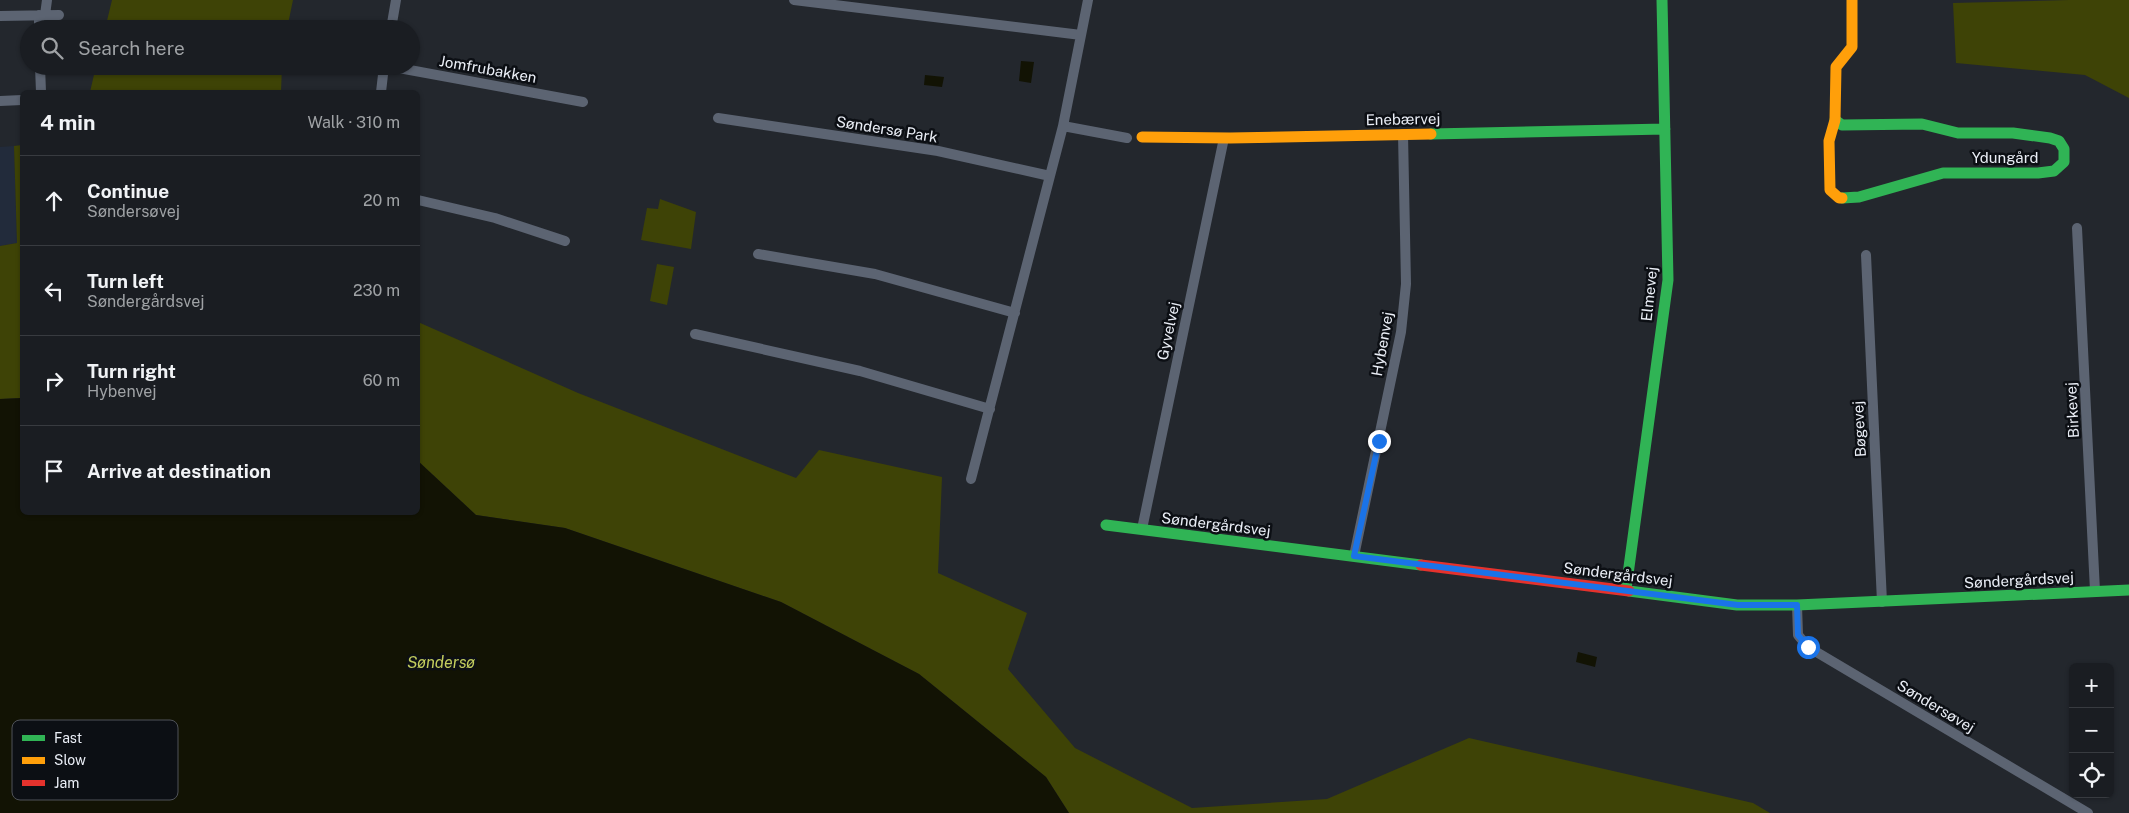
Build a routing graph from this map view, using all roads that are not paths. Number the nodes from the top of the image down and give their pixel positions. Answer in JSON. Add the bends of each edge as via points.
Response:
{"nodes":[{"id":1,"x":47,"y":0,"type":"edge"},
{"id":2,"x":396,"y":0,"type":"edge"},
{"id":3,"x":794,"y":0,"type":"edge"},
{"id":4,"x":1088,"y":0,"type":"edge"},
{"id":5,"x":1662,"y":0,"type":"edge"},
{"id":6,"x":1852,"y":0,"type":"edge"},
{"id":7,"x":42,"y":15,"type":"junction"},
{"id":8,"x":59,"y":15,"type":"dead end"},
{"id":9,"x":0,"y":16,"type":"edge"},
{"id":10,"x":41,"y":20,"type":"edge"},
{"id":11,"x":393,"y":20,"type":"edge"},
{"id":12,"x":1081,"y":35,"type":"junction"},
{"id":13,"x":420,"y":72,"type":"edge"},
{"id":14,"x":40,"y":75,"type":"edge"},
{"id":15,"x":384,"y":75,"type":"edge"},
{"id":16,"x":40,"y":90,"type":"edge"},
{"id":17,"x":381,"y":90,"type":"edge"},
{"id":18,"x":20,"y":100,"type":"edge"},
{"id":19,"x":0,"y":101,"type":"edge"},
{"id":20,"x":583,"y":102,"type":"dead end"},
{"id":21,"x":718,"y":118,"type":"dead end"},
{"id":22,"x":1835,"y":120,"type":"junction"},
{"id":23,"x":1063,"y":126,"type":"junction"},
{"id":24,"x":1665,"y":129,"type":"junction"},
{"id":25,"x":1403,"y":134,"type":"junction"},
{"id":26,"x":1142,"y":137,"type":"dead end"},
{"id":27,"x":1127,"y":138,"type":"dead end"},
{"id":28,"x":1224,"y":138,"type":"junction"},
{"id":29,"x":1050,"y":176,"type":"junction"},
{"id":30,"x":420,"y":200,"type":"edge"},
{"id":31,"x":2077,"y":228,"type":"dead end"},
{"id":32,"x":565,"y":241,"type":"dead end"},
{"id":33,"x":758,"y":254,"type":"dead end"},
{"id":34,"x":1866,"y":255,"type":"dead end"},
{"id":35,"x":1015,"y":313,"type":"junction"},
{"id":36,"x":695,"y":334,"type":"dead end"},
{"id":37,"x":990,"y":409,"type":"junction"},
{"id":38,"x":971,"y":479,"type":"dead end"},
{"id":39,"x":1106,"y":525,"type":"dead end"},
{"id":40,"x":1142,"y":530,"type":"junction"},
{"id":41,"x":1354,"y":556,"type":"junction"},
{"id":42,"x":1626,"y":590,"type":"junction"},
{"id":43,"x":2129,"y":590,"type":"edge"},
{"id":44,"x":2095,"y":591,"type":"junction"},
{"id":45,"x":1882,"y":602,"type":"junction"},
{"id":46,"x":1797,"y":605,"type":"junction"},
{"id":47,"x":2088,"y":813,"type":"edge"}],
"edges":[{"from":1,"to":7,"type":"street"},
{"from":2,"to":11,"type":"street"},
{"from":3,"to":12,"type":"street"},
{"from":4,"to":12,"type":"street"},
{"from":5,"to":24,"type":"street","name":"Elmevej"},
{"from":6,"to":22,"type":"street","name":"Ydungård","via":[[1852,47],[1836,67]]},
{"from":7,"to":8,"type":"street"},
{"from":7,"to":9,"type":"street"},
{"from":7,"to":10,"type":"street"},
{"from":12,"to":23,"type":"street"},
{"from":13,"to":20,"type":"street","name":"Jomfrubakken"},
{"from":14,"to":16,"type":"street"},
{"from":15,"to":17,"type":"street","name":"Jomfrubakken"},
{"from":18,"to":19,"type":"street"},
{"from":21,"to":29,"type":"street","name":"Søndersø Park","via":[[938,152]]},
{"from":22,"to":22,"type":"street","name":"Ydungård","via":[[1829,141],[1830,190],[1838,198],[1859,197],[1943,173],[2038,174],[2054,171],[2064,162],[2064,149],[2059,141],[2050,138],[2012,133],[1958,133],[1922,124],[1842,125]]},
{"from":23,"to":27,"type":"street"},
{"from":23,"to":29,"type":"street"},
{"from":24,"to":25,"type":"street","name":"Enebærvej"},
{"from":24,"to":42,"type":"street","name":"Elmevej","via":[[1668,280]]},
{"from":25,"to":28,"type":"street","name":"Enebærvej"},
{"from":25,"to":41,"type":"street","name":"Hybenvej","via":[[1406,284],[1401,332]]},
{"from":26,"to":28,"type":"street","name":"Enebærvej"},
{"from":28,"to":40,"type":"street","name":"Gyvelvej"},
{"from":29,"to":35,"type":"street"},
{"from":30,"to":32,"type":"street","via":[[495,218]]},
{"from":31,"to":44,"type":"street","name":"Birkevej"},
{"from":33,"to":35,"type":"street","via":[[875,274]]},
{"from":34,"to":45,"type":"street","name":"Bøgevej"},
{"from":35,"to":37,"type":"street"},
{"from":36,"to":37,"type":"street","via":[[860,371]]},
{"from":37,"to":38,"type":"street"},
{"from":39,"to":40,"type":"street","name":"Søndergårdsvej"},
{"from":40,"to":41,"type":"street","name":"Søndergårdsvej"},
{"from":41,"to":42,"type":"street","name":"Søndergårdsvej"},
{"from":42,"to":46,"type":"street","name":"Søndergårdsvej","via":[[1738,605]]},
{"from":43,"to":44,"type":"street","name":"Søndergårdsvej"},
{"from":44,"to":45,"type":"street","name":"Søndergårdsvej"},
{"from":45,"to":46,"type":"street","name":"Søndergårdsvej"},
{"from":46,"to":47,"type":"street","name":"Søndersøvej","via":[[1798,635],[1808,647]]}]}
